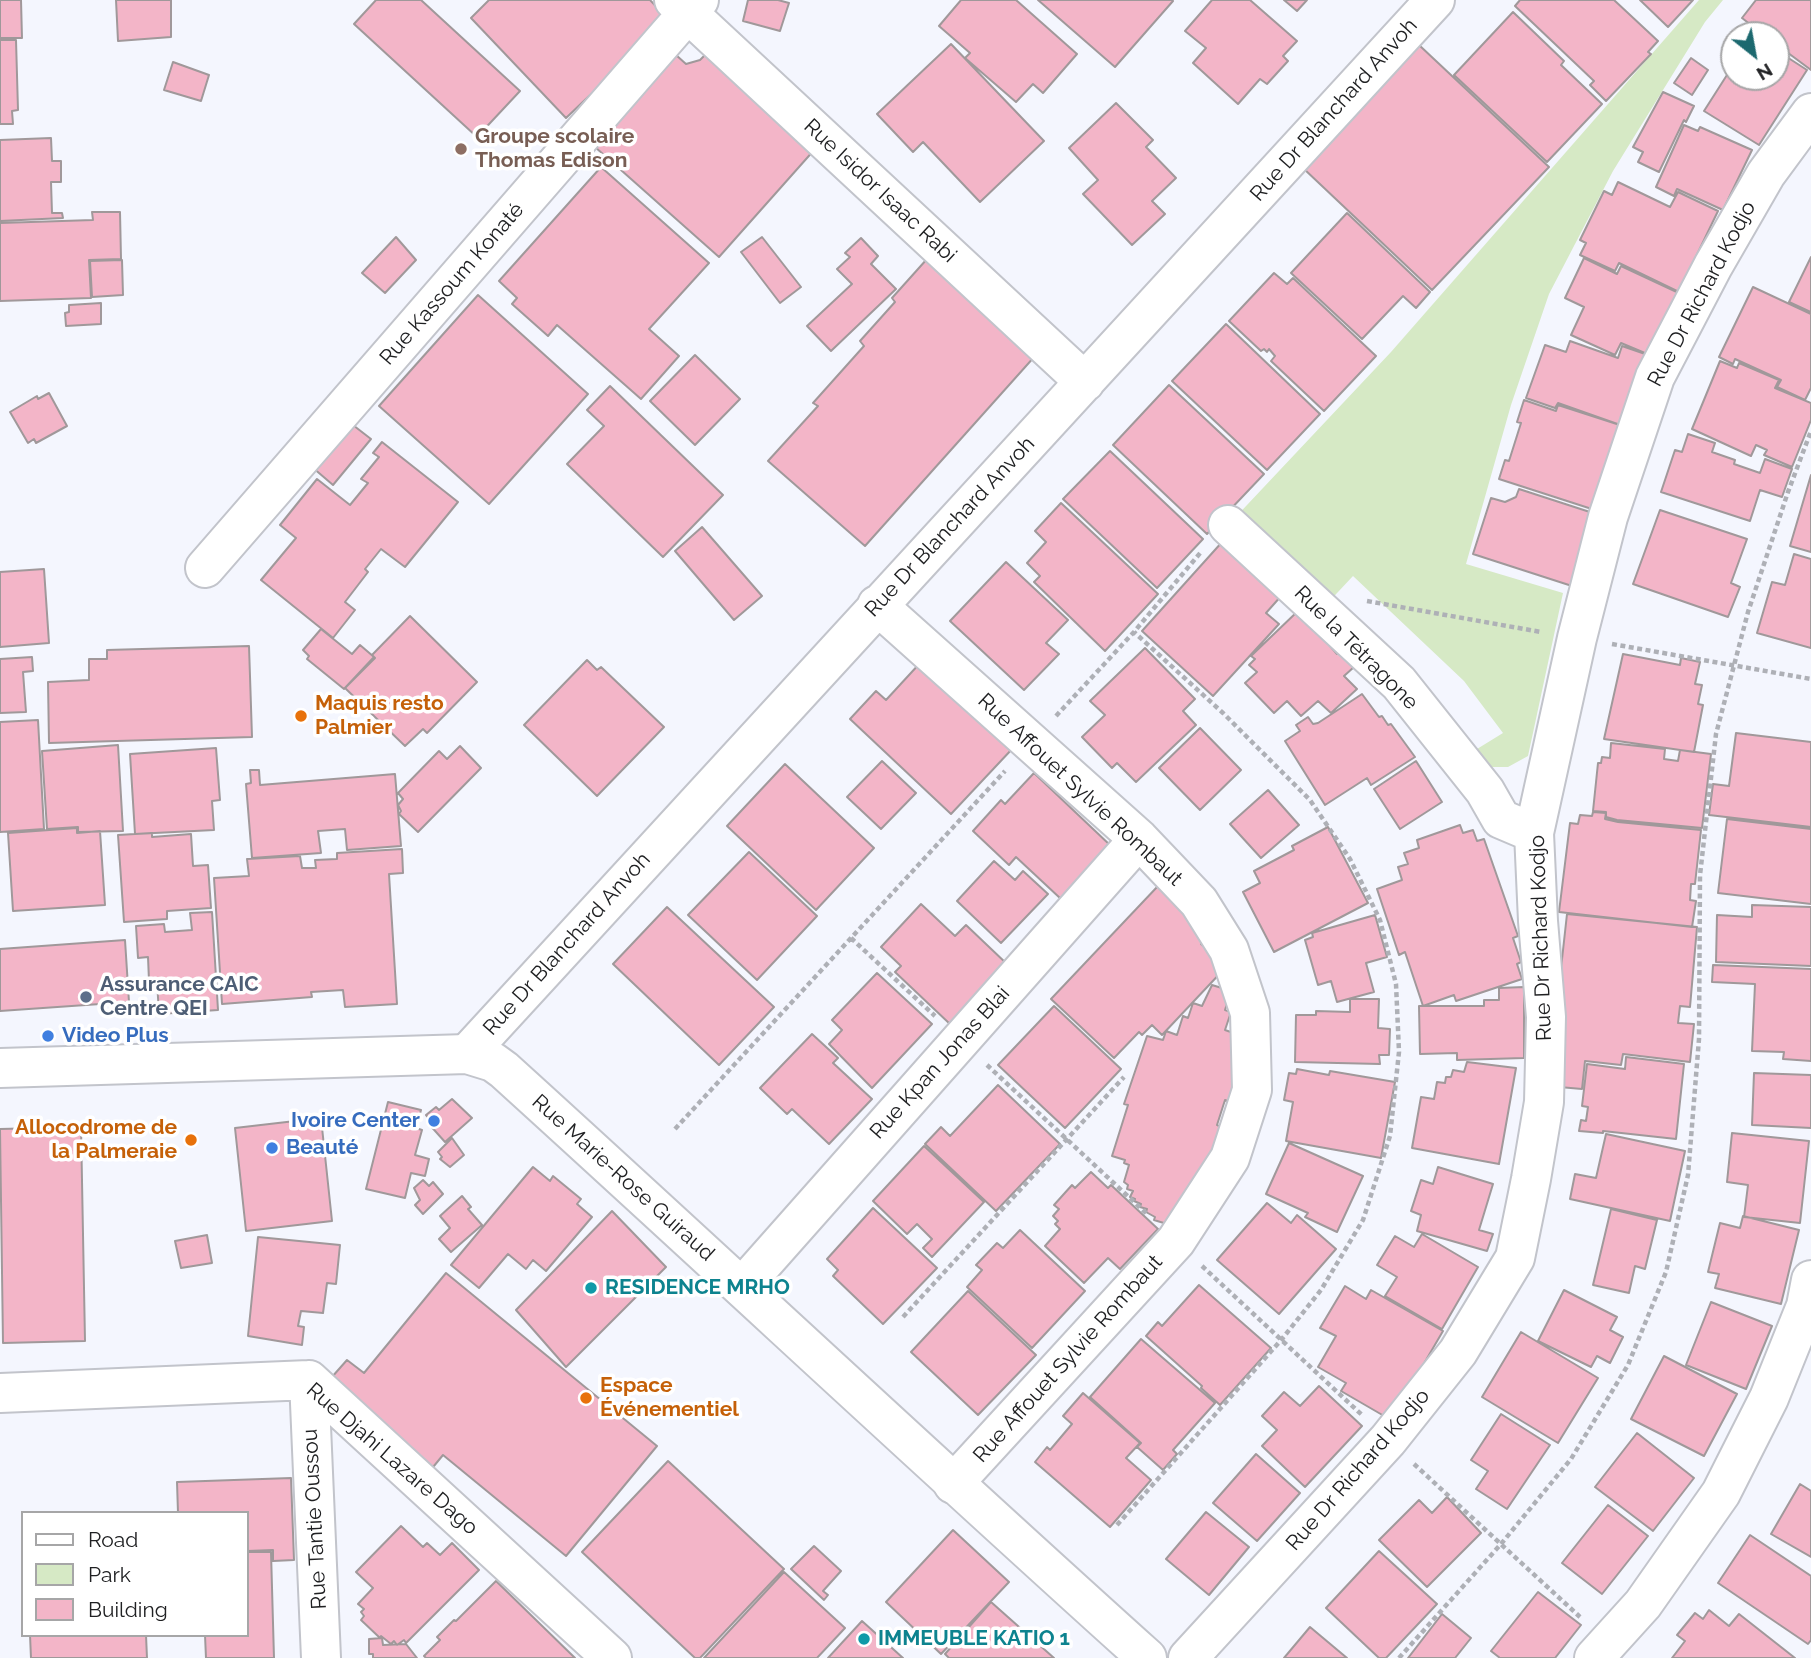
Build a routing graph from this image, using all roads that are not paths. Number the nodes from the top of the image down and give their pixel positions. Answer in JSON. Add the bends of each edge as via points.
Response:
{"nodes":[{"id":1,"x":1435,"y":0,"type":"edge"},
{"id":2,"x":687,"y":4,"type":"edge"},
{"id":3,"x":1811,"y":113,"type":"edge"},
{"id":4,"x":1085,"y":382,"type":"junction"},
{"id":5,"x":1215,"y":538,"type":"road end"},
{"id":6,"x":205,"y":568,"type":"dead end"},
{"id":7,"x":877,"y":605,"type":"junction"},
{"id":8,"x":1534,"y":833,"type":"junction"},
{"id":9,"x":1139,"y":839,"type":"junction"},
{"id":10,"x":467,"y":1054,"type":"junction"},
{"id":11,"x":0,"y":1068,"type":"edge"},
{"id":12,"x":1811,"y":1280,"type":"edge"},
{"id":13,"x":742,"y":1287,"type":"junction"},
{"id":14,"x":309,"y":1380,"type":"junction"},
{"id":15,"x":0,"y":1393,"type":"edge"},
{"id":16,"x":953,"y":1484,"type":"junction"},
{"id":17,"x":1601,"y":1651,"type":"edge"},
{"id":18,"x":321,"y":1658,"type":"edge"},
{"id":19,"x":612,"y":1658,"type":"edge"},
{"id":20,"x":1147,"y":1658,"type":"edge"},
{"id":21,"x":1188,"y":1658,"type":"edge"}],
"edges":[{"from":1,"to":4,"type":"street","name":"Rue Dr Blanchard Anvoh"},
{"from":2,"to":4,"type":"street","name":"Rue Isidor Isaac Rabi"},
{"from":2,"to":6,"type":"street","name":"Rue Kassoum Konaté"},
{"from":3,"to":8,"type":"street","name":"Rue Dr Richard Kodjo","via":[[1766,174],[1655,377],[1608,517]]},
{"from":4,"to":7,"type":"street","name":"Rue Dr Blanchard Anvoh"},
{"from":5,"to":8,"type":"street","name":"Rue la Tétragone","via":[[1399,683],[1485,791],[1501,818]]},
{"from":7,"to":9,"type":"street","name":"Rue Affouet Sylvie Rombaut"},
{"from":7,"to":10,"type":"street","name":"Rue Dr Blanchard Anvoh"},
{"from":8,"to":21,"type":"street","name":"Rue Dr Richard Kodjo","via":[[1546,1017],[1544,1102],[1515,1258],[1458,1352],[1388,1440]]},
{"from":9,"to":13,"type":"street","name":"Rue Kpan Jonas Blai"},
{"from":9,"to":16,"type":"street","name":"Rue Affouet Sylvie Rombaut","via":[[1199,902],[1229,950],[1250,1013],[1252,1090],[1230,1158],[1176,1241]]},
{"from":10,"to":11,"type":"street","name":"Rue Marie-Rose Guiraud"},
{"from":10,"to":13,"type":"street","name":"Rue Marie-Rose Guiraud","via":[[504,1070]]},
{"from":12,"to":17,"type":"street","via":[[1806,1306],[1769,1398],[1721,1493],[1643,1604]]},
{"from":13,"to":16,"type":"street","name":"Rue Marie-Rose Guiraud"},
{"from":14,"to":15,"type":"street","name":"Rue Djahi Lazare Dago"},
{"from":14,"to":18,"type":"street","name":"Rue Tantie Oussou"},
{"from":14,"to":19,"type":"street","name":"Rue Djahi Lazare Dago"},
{"from":16,"to":20,"type":"street","name":"Rue Marie-Rose Guiraud"}]}
